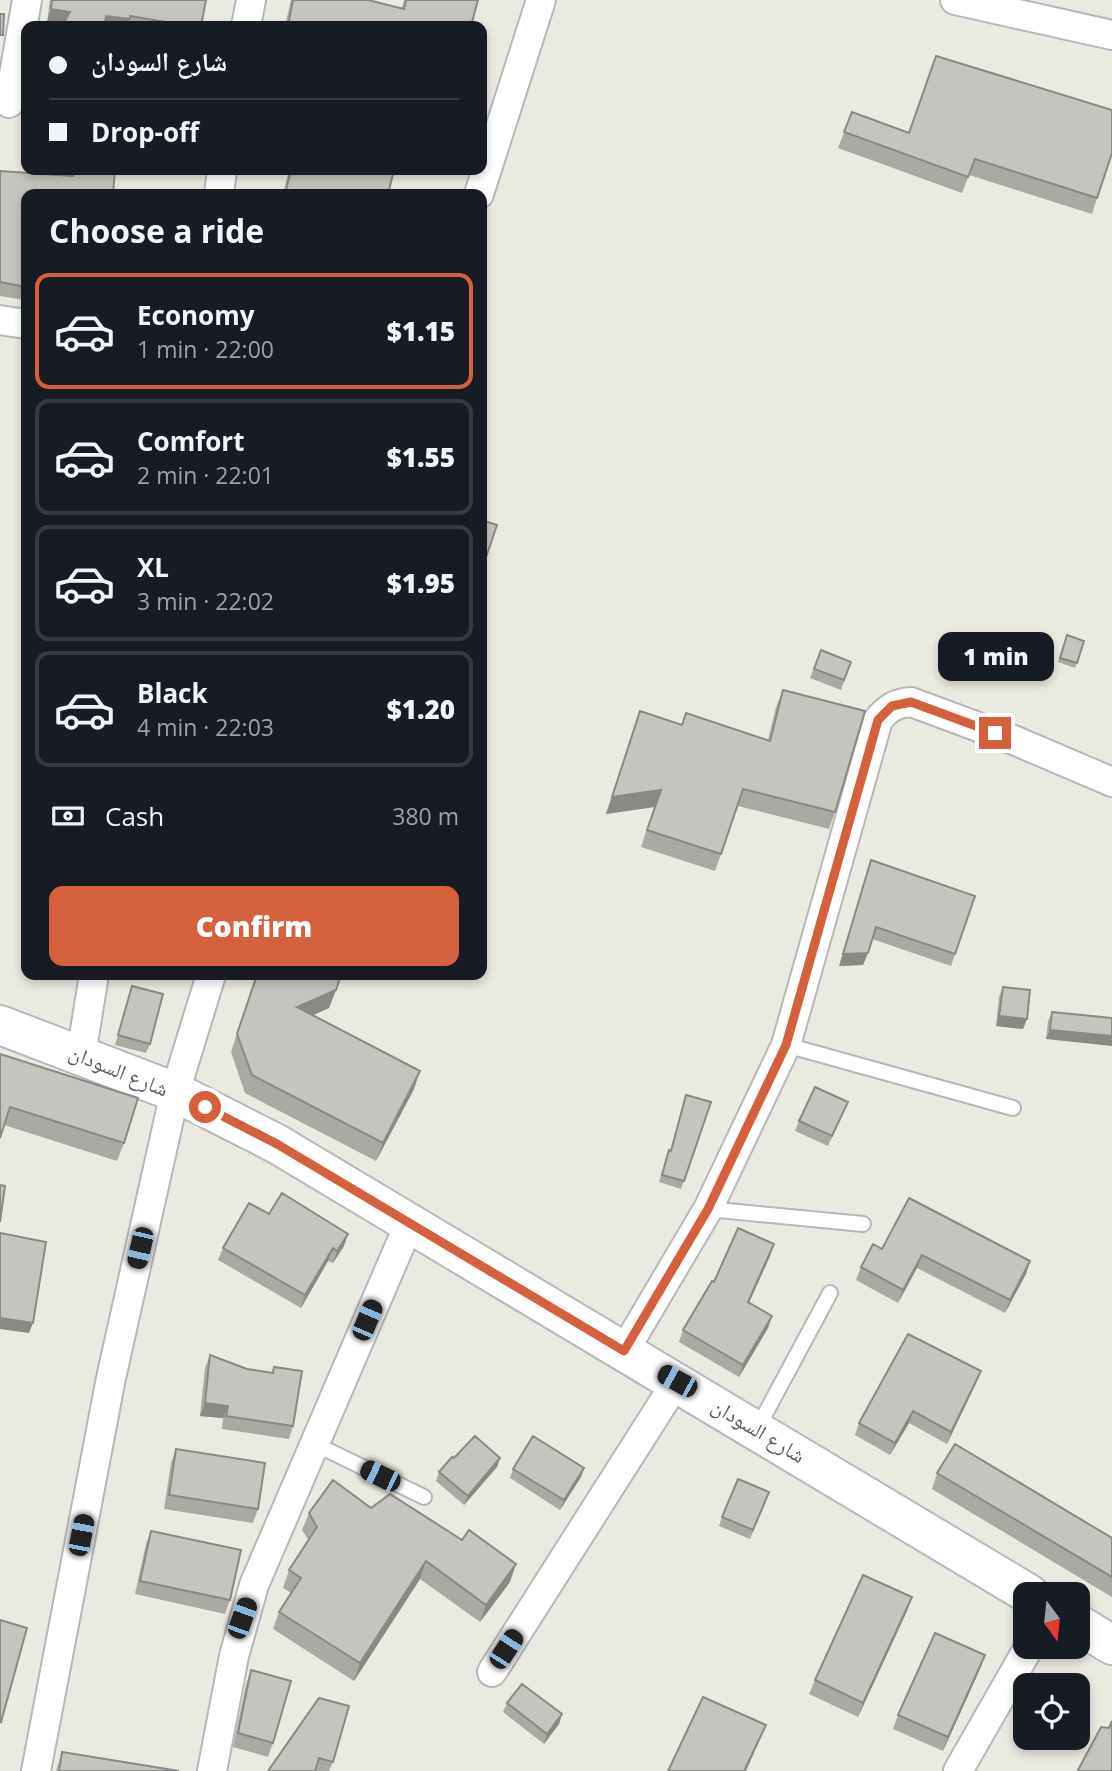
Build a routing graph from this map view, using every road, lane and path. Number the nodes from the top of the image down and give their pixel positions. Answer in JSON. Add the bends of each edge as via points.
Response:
{"nodes":[{"id":1,"x":27,"y":0,"type":"edge"},
{"id":2,"x":251,"y":0,"type":"edge"},
{"id":3,"x":541,"y":0,"type":"edge"},
{"id":4,"x":955,"y":0,"type":"edge"},
{"id":5,"x":24,"y":21,"type":"edge"},
{"id":6,"x":247,"y":21,"type":"edge"},
{"id":7,"x":1112,"y":35,"type":"edge"},
{"id":8,"x":21,"y":41,"type":"edge"},
{"id":9,"x":12,"y":103,"type":"edge"},
{"id":10,"x":487,"y":172,"type":"edge"},
{"id":11,"x":0,"y":320,"type":"edge"},
{"id":12,"x":21,"y":323,"type":"edge"},
{"id":13,"x":1112,"y":782,"type":"edge"},
{"id":14,"x":93,"y":980,"type":"edge"},
{"id":15,"x":209,"y":980,"type":"edge"},
{"id":16,"x":0,"y":1025,"type":"edge"},
{"id":17,"x":786,"y":1045,"type":"junction"},
{"id":18,"x":81,"y":1055,"type":"junction"},
{"id":19,"x":175,"y":1093,"type":"junction"},
{"id":20,"x":1013,"y":1108,"type":"dead end"},
{"id":21,"x":708,"y":1209,"type":"junction"},
{"id":22,"x":410,"y":1222,"type":"junction"},
{"id":23,"x":863,"y":1224,"type":"dead end"},
{"id":24,"x":830,"y":1293,"type":"dead end"},
{"id":25,"x":624,"y":1351,"type":"junction"},
{"id":26,"x":677,"y":1381,"type":"junction"},
{"id":27,"x":757,"y":1429,"type":"junction"},
{"id":28,"x":313,"y":1443,"type":"junction"},
{"id":29,"x":424,"y":1497,"type":"dead end"},
{"id":30,"x":1013,"y":1584,"type":"edge"},
{"id":31,"x":1090,"y":1631,"type":"edge"},
{"id":32,"x":1112,"y":1645,"type":"edge"},
{"id":33,"x":1022,"y":1659,"type":"edge"},
{"id":34,"x":492,"y":1672,"type":"dead end"},
{"id":35,"x":36,"y":1771,"type":"edge"},
{"id":36,"x":212,"y":1771,"type":"edge"},
{"id":37,"x":958,"y":1771,"type":"edge"}],
"edges":[{"from":1,"to":5,"type":"street"},
{"from":2,"to":6,"type":"street"},
{"from":3,"to":10,"type":"street"},
{"from":4,"to":7,"type":"street"},
{"from":8,"to":9,"type":"street"},
{"from":11,"to":12,"type":"street"},
{"from":13,"to":17,"type":"street","via":[[911,702],[886,711],[878,720]]},
{"from":14,"to":18,"type":"street"},
{"from":15,"to":19,"type":"street"},
{"from":16,"to":18,"type":"main road","name":"شارع السودان"},
{"from":17,"to":20,"type":"lane"},
{"from":17,"to":21,"type":"street"},
{"from":18,"to":19,"type":"main road","name":"شارع السودان"},
{"from":19,"to":22,"type":"main road","name":"شارع السودان","via":[[277,1144]]},
{"from":19,"to":35,"type":"street","via":[[111,1378]]},
{"from":21,"to":23,"type":"lane"},
{"from":21,"to":25,"type":"street"},
{"from":22,"to":25,"type":"main road","name":"شارع السودان"},
{"from":22,"to":28,"type":"street"},
{"from":24,"to":27,"type":"lane"},
{"from":25,"to":26,"type":"main road","name":"شارع السودان"},
{"from":26,"to":27,"type":"main road","name":"شارع السودان"},
{"from":26,"to":34,"type":"street"},
{"from":27,"to":30,"type":"main road","name":"شارع السودان"},
{"from":28,"to":29,"type":"lane"},
{"from":28,"to":36,"type":"street","via":[[242,1618]]},
{"from":31,"to":32,"type":"main road"},
{"from":33,"to":37,"type":"street"}]}
